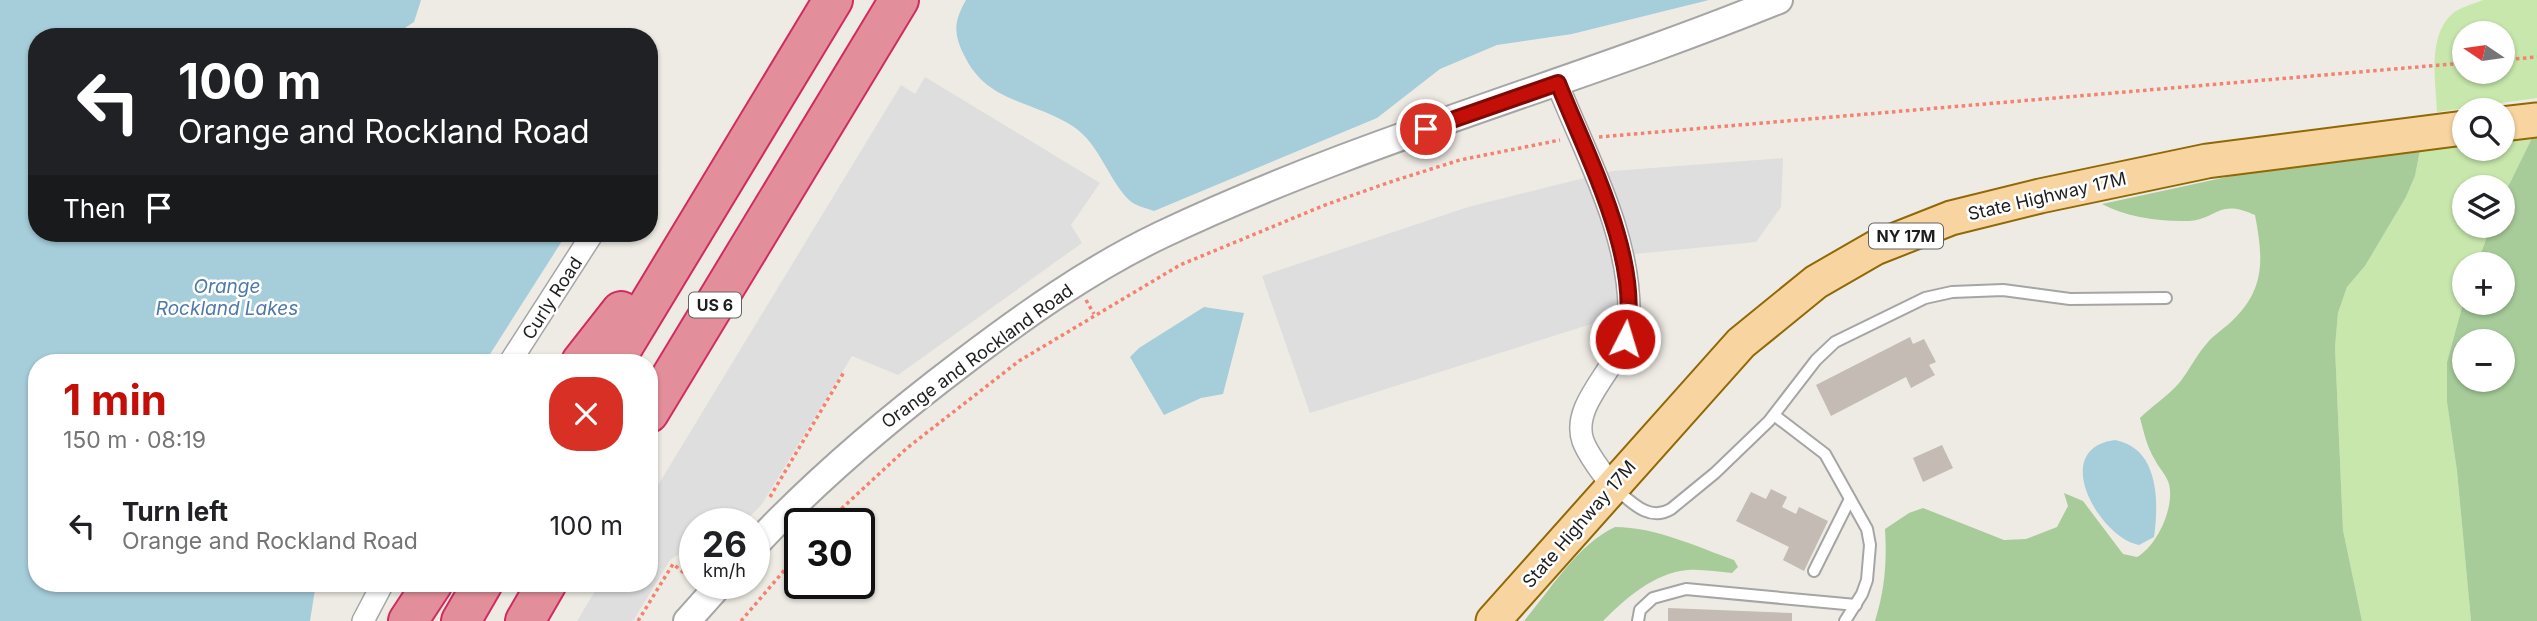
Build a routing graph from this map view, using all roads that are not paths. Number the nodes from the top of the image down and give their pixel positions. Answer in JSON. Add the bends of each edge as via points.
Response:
{"nodes":[{"id":1,"x":833,"y":0,"type":"edge"},
{"id":2,"x":899,"y":0,"type":"edge"},
{"id":3,"x":1779,"y":0,"type":"edge"},
{"id":4,"x":1558,"y":83,"type":"junction"},
{"id":5,"x":2537,"y":120,"type":"edge"},
{"id":6,"x":2515,"y":123,"type":"edge"},
{"id":7,"x":2452,"y":130,"type":"edge"},
{"id":8,"x":747,"y":141,"type":"junction"},
{"id":9,"x":587,"y":242,"type":"edge"},
{"id":10,"x":2166,"y":298,"type":"dead end"},
{"id":11,"x":515,"y":354,"type":"edge"},
{"id":12,"x":587,"y":354,"type":"edge"},
{"id":13,"x":619,"y":354,"type":"edge"},
{"id":14,"x":658,"y":398,"type":"edge"},
{"id":15,"x":1774,"y":415,"type":"junction"},
{"id":16,"x":1612,"y":486,"type":"junction"},
{"id":17,"x":1850,"y":499,"type":"junction"},
{"id":18,"x":770,"y":530,"type":"edge"},
{"id":19,"x":1814,"y":571,"type":"dead end"},
{"id":20,"x":378,"y":592,"type":"edge"},
{"id":21,"x":427,"y":592,"type":"edge"},
{"id":22,"x":478,"y":592,"type":"edge"},
{"id":23,"x":542,"y":592,"type":"edge"},
{"id":24,"x":560,"y":592,"type":"edge"},
{"id":25,"x":707,"y":599,"type":"edge"},
{"id":26,"x":1856,"y":605,"type":"junction"},
{"id":27,"x":363,"y":621,"type":"edge"},
{"id":28,"x":408,"y":621,"type":"edge"},
{"id":29,"x":461,"y":621,"type":"edge"},
{"id":30,"x":525,"y":621,"type":"edge"},
{"id":31,"x":543,"y":621,"type":"edge"},
{"id":32,"x":687,"y":621,"type":"edge"},
{"id":33,"x":1493,"y":621,"type":"edge"},
{"id":34,"x":1638,"y":621,"type":"edge"},
{"id":35,"x":1845,"y":621,"type":"edge"}],
"edges":[{"from":1,"to":8,"type":"highway"},
{"from":2,"to":14,"type":"highway","number":"US 6"},
{"from":3,"to":4,"type":"street","name":"Orange and Rockland Road"},
{"from":4,"to":16,"type":"street","via":[[1611,215],[1626,279],[1629,322],[1625,339],[1581,423],[1583,441]]},
{"from":4,"to":18,"type":"street","name":"Orange and Rockland Road","via":[[1259,190],[1118,258],[1019,321],[898,412],[826,473]]},
{"from":5,"to":6,"type":"main road"},
{"from":7,"to":16,"type":"main road","name":"State Highway 17M","number":"NY 17M","via":[[2207,161],[1964,215],[1875,248],[1816,282],[1741,343]]},
{"from":8,"to":12,"type":"highway"},
{"from":8,"to":13,"type":"highway"},
{"from":9,"to":11,"type":"street","name":"Curly Road"},
{"from":10,"to":15,"type":"lane","via":[[2070,299],[2003,290],[1940,293],[1835,342]]},
{"from":15,"to":16,"type":"lane","via":[[1715,473],[1664,513],[1641,510]]},
{"from":15,"to":17,"type":"lane","via":[[1825,454]]},
{"from":16,"to":33,"type":"main road","name":"State Highway 17M","number":"NY 17M"},
{"from":17,"to":19,"type":"lane"},
{"from":17,"to":26,"type":"lane","via":[[1867,529],[1870,545],[1867,580]]},
{"from":20,"to":27,"type":"street"},
{"from":21,"to":28,"type":"highway"},
{"from":22,"to":29,"type":"highway"},
{"from":23,"to":30,"type":"highway"},
{"from":24,"to":31,"type":"highway"},
{"from":25,"to":32,"type":"street"},
{"from":26,"to":34,"type":"lane","via":[[1686,589],[1653,598],[1640,610]]},
{"from":26,"to":35,"type":"lane"}]}
